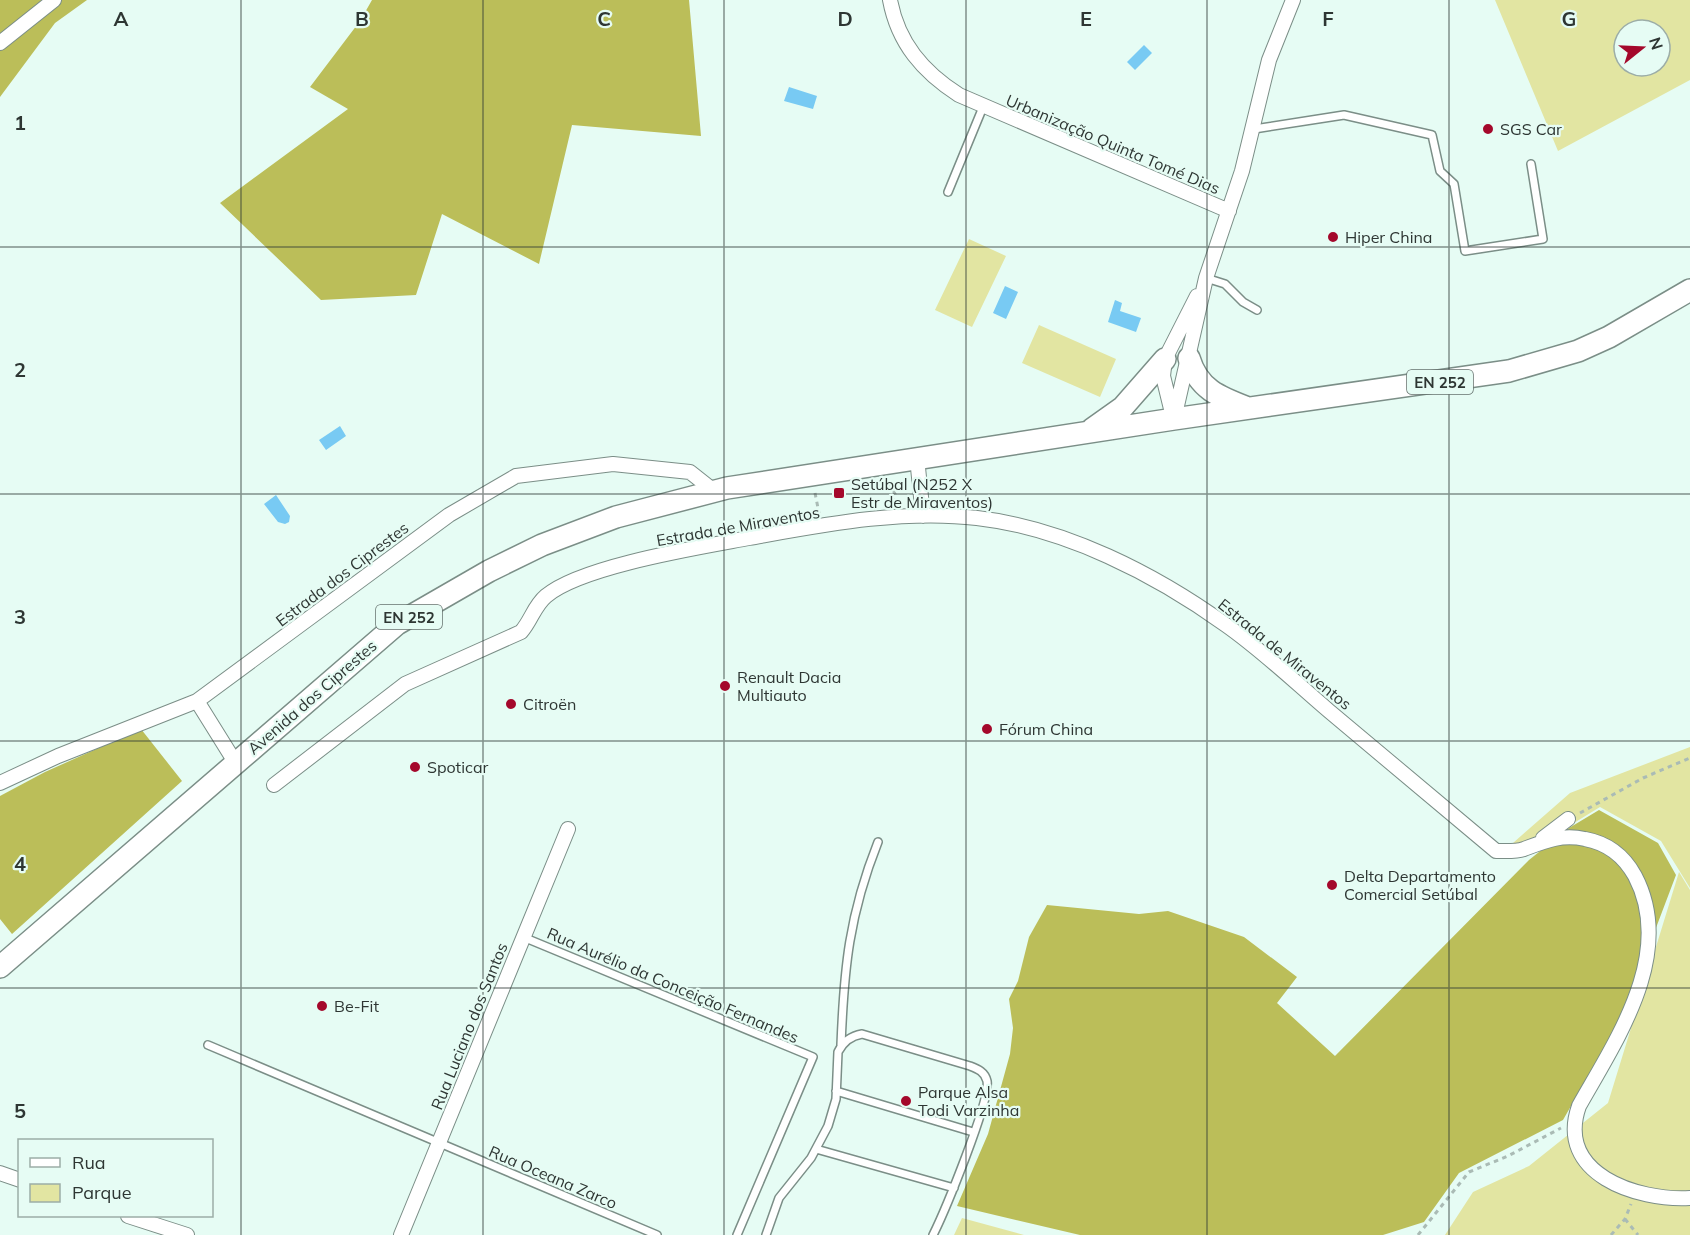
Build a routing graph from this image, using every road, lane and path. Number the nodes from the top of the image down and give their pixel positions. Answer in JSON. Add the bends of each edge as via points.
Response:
{"nodes":[{"id":1,"x":54,"y":0,"type":"edge"},
{"id":2,"x":890,"y":0,"type":"edge"},
{"id":3,"x":1293,"y":0,"type":"edge"},
{"id":4,"x":0,"y":43,"type":"edge"},
{"id":5,"x":983,"y":107,"type":"junction"},
{"id":6,"x":1254,"y":129,"type":"junction"},
{"id":7,"x":1531,"y":164,"type":"dead end"},
{"id":8,"x":948,"y":192,"type":"dead end"},
{"id":9,"x":1228,"y":211,"type":"junction"},
{"id":10,"x":1206,"y":278,"type":"junction"},
{"id":11,"x":1690,"y":290,"type":"edge"},
{"id":12,"x":1257,"y":310,"type":"dead end"},
{"id":13,"x":1189,"y":358,"type":"junction"},
{"id":14,"x":1164,"y":359,"type":"junction"},
{"id":15,"x":1248,"y":408,"type":"junction"},
{"id":16,"x":1174,"y":419,"type":"junction"},
{"id":17,"x":1087,"y":432,"type":"junction"},
{"id":18,"x":918,"y":458,"type":"junction"},
{"id":19,"x":714,"y":491,"type":"junction"},
{"id":20,"x":814,"y":492,"type":"dead end"},
{"id":21,"x":818,"y":509,"type":"dead end"},
{"id":22,"x":923,"y":516,"type":"junction"},
{"id":23,"x":197,"y":701,"type":"junction"},
{"id":24,"x":1690,"y":758,"type":"edge"},
{"id":25,"x":236,"y":762,"type":"junction"},
{"id":26,"x":0,"y":783,"type":"edge"},
{"id":27,"x":274,"y":785,"type":"dead end"},
{"id":28,"x":1568,"y":819,"type":"joint"},
{"id":29,"x":568,"y":830,"type":"dead end"},
{"id":30,"x":1539,"y":841,"type":"junction"},
{"id":31,"x":878,"y":842,"type":"dead end"},
{"id":32,"x":524,"y":937,"type":"junction"},
{"id":33,"x":0,"y":967,"type":"edge"},
{"id":34,"x":208,"y":1045,"type":"dead end"},
{"id":35,"x":841,"y":1046,"type":"junction"},
{"id":36,"x":836,"y":1091,"type":"junction"},
{"id":37,"x":1573,"y":1121,"type":"junction"},
{"id":38,"x":974,"y":1132,"type":"junction"},
{"id":39,"x":439,"y":1144,"type":"junction"},
{"id":40,"x":816,"y":1149,"type":"junction"},
{"id":41,"x":0,"y":1173,"type":"edge"},
{"id":42,"x":18,"y":1179,"type":"edge"},
{"id":43,"x":954,"y":1188,"type":"junction"},
{"id":44,"x":1635,"y":1194,"type":"junction"},
{"id":45,"x":1690,"y":1198,"type":"edge"},
{"id":46,"x":134,"y":1217,"type":"edge"},
{"id":47,"x":1626,"y":1219,"type":"junction"},
{"id":48,"x":187,"y":1235,"type":"edge"},
{"id":49,"x":401,"y":1235,"type":"edge"},
{"id":50,"x":657,"y":1235,"type":"edge"},
{"id":51,"x":737,"y":1235,"type":"edge"},
{"id":52,"x":766,"y":1235,"type":"edge"},
{"id":53,"x":933,"y":1235,"type":"edge"},
{"id":54,"x":1418,"y":1235,"type":"edge"},
{"id":55,"x":1611,"y":1235,"type":"edge"},
{"id":56,"x":1638,"y":1235,"type":"edge"}],
"edges":[{"from":1,"to":4,"type":"street"},
{"from":2,"to":5,"type":"street","name":"Urbanização Quinta Tomé Dias","via":[[902,36],[915,58],[935,80]]},
{"from":3,"to":6,"type":"street","name":"Urbanização Quinta Tomé Dias","via":[[1269,60]]},
{"from":5,"to":8,"type":"lane"},
{"from":5,"to":9,"type":"street","name":"Urbanização Quinta Tomé Dias"},
{"from":6,"to":7,"type":"lane","via":[[1344,116],[1432,135],[1440,171],[1454,184],[1465,251],[1543,239]]},
{"from":6,"to":9,"type":"street","name":"Urbanização Quinta Tomé Dias"},
{"from":9,"to":10,"type":"street"},
{"from":10,"to":12,"type":"lane","via":[[1225,284]]},
{"from":10,"to":13,"type":"street"},
{"from":10,"to":14,"type":"street"},
{"from":11,"to":15,"type":"main road","number":"EN 252","via":[[1610,337],[1534,365],[1456,380]]},
{"from":13,"to":15,"type":"main road","via":[[1198,380],[1208,390]]},
{"from":13,"to":16,"type":"street"},
{"from":14,"to":16,"type":"street","via":[[1163,376]]},
{"from":14,"to":17,"type":"main road","via":[[1123,407]]},
{"from":15,"to":16,"type":"main road","number":"EN 252"},
{"from":16,"to":17,"type":"main road","number":"EN 252"},
{"from":17,"to":18,"type":"main road","number":"EN 252"},
{"from":18,"to":19,"type":"main road","name":"Avenida dos Ciprestes","number":"EN 252"},
{"from":18,"to":22,"type":"street"},
{"from":19,"to":23,"type":"street","name":"Estrada dos Ciprestes","via":[[690,472],[613,464],[516,476],[449,515]]},
{"from":19,"to":25,"type":"main road","name":"Avenida dos Ciprestes","number":"EN 252","via":[[616,517],[542,545],[489,571],[397,624]]},
{"from":20,"to":21,"type":"path"},
{"from":22,"to":27,"type":"street","name":"Estrada de Miraventos","via":[[725,542],[606,569],[563,586],[537,604],[520,632],[405,684]]},
{"from":22,"to":30,"type":"street","name":"Estrada de Miraventos","via":[[979,518],[1053,536],[1102,555],[1184,597],[1255,647],[1496,851],[1522,850]]},
{"from":23,"to":25,"type":"street"},
{"from":23,"to":26,"type":"street","name":"Estrada dos Ciprestes"},
{"from":24,"to":28,"type":"path","via":[[1643,778]]},
{"from":25,"to":33,"type":"main road","name":"Avenida dos Ciprestes","number":"EN 252"},
{"from":28,"to":30,"type":"street"},
{"from":29,"to":32,"type":"street","name":"Rua Luciano dos Santos"},
{"from":30,"to":37,"type":"street","via":[[1584,838],[1604,844],[1632,871],[1646,909],[1648,933],[1642,980],[1628,1019]]},
{"from":31,"to":35,"type":"lane","via":[[850,929]]},
{"from":32,"to":39,"type":"street","name":"Rua Luciano dos Santos"},
{"from":32,"to":51,"type":"lane","name":"Rua Aurélio da Conceição Fernandes","via":[[813,1057]]},
{"from":34,"to":39,"type":"lane","name":"Rua Oceana Zarco"},
{"from":35,"to":36,"type":"lane"},
{"from":35,"to":38,"type":"lane","via":[[854,1036],[868,1035],[977,1068],[985,1075],[987,1087]]},
{"from":36,"to":38,"type":"lane"},
{"from":36,"to":40,"type":"lane","via":[[833,1112]]},
{"from":37,"to":44,"type":"street","via":[[1578,1148],[1587,1162],[1617,1186]]},
{"from":37,"to":54,"type":"path","via":[[1509,1156],[1469,1172]]},
{"from":38,"to":43,"type":"lane"},
{"from":39,"to":49,"type":"street","name":"Rua Luciano dos Santos"},
{"from":39,"to":50,"type":"lane","name":"Rua Oceana Zarco"},
{"from":40,"to":43,"type":"lane"},
{"from":40,"to":52,"type":"lane","via":[[778,1198]]},
{"from":41,"to":42,"type":"street"},
{"from":43,"to":53,"type":"lane"},
{"from":44,"to":45,"type":"street"},
{"from":44,"to":47,"type":"path"},
{"from":46,"to":48,"type":"street"},
{"from":47,"to":55,"type":"path"},
{"from":47,"to":56,"type":"path"}]}
